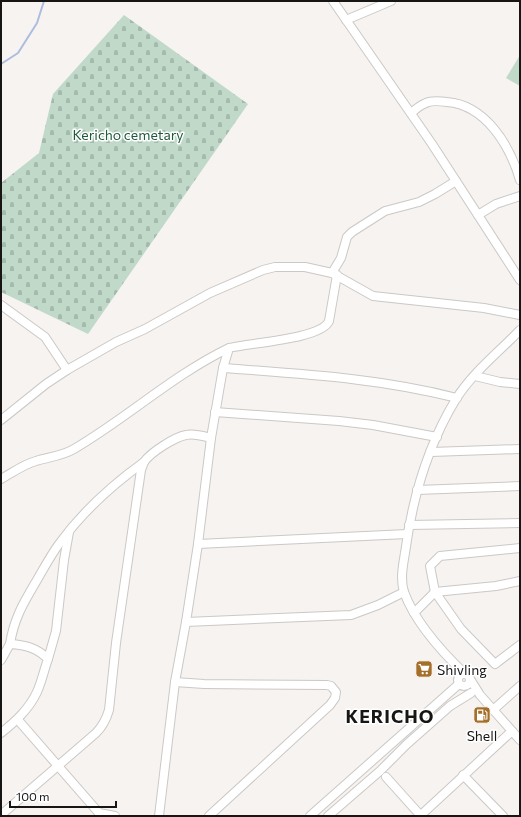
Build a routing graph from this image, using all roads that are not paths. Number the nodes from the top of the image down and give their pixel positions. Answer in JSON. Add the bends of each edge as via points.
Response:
{"nodes":[{"id":1,"x":333,"y":1,"type":"edge"},
{"id":2,"x":391,"y":1,"type":"edge"},
{"id":3,"x":346,"y":20,"type":"junction"},
{"id":4,"x":411,"y":113,"type":"junction"},
{"id":5,"x":520,"y":180,"type":"edge"},
{"id":6,"x":456,"y":181,"type":"junction"},
{"id":7,"x":520,"y":196,"type":"edge"},
{"id":8,"x":478,"y":215,"type":"junction"},
{"id":9,"x":334,"y":274,"type":"junction"},
{"id":10,"x":520,"y":280,"type":"edge"},
{"id":11,"x":1,"y":305,"type":"edge"},
{"id":12,"x":520,"y":315,"type":"edge"},
{"id":13,"x":520,"y":330,"type":"edge"},
{"id":14,"x":229,"y":348,"type":"junction"},
{"id":15,"x":223,"y":368,"type":"junction"},
{"id":16,"x":67,"y":370,"type":"junction"},
{"id":17,"x":475,"y":376,"type":"junction"},
{"id":18,"x":520,"y":384,"type":"edge"},
{"id":19,"x":457,"y":398,"type":"junction"},
{"id":20,"x":215,"y":412,"type":"junction"},
{"id":21,"x":1,"y":420,"type":"edge"},
{"id":22,"x":436,"y":437,"type":"junction"},
{"id":23,"x":211,"y":438,"type":"junction"},
{"id":24,"x":520,"y":449,"type":"edge"},
{"id":25,"x":431,"y":452,"type":"junction"},
{"id":26,"x":144,"y":462,"type":"junction"},
{"id":27,"x":1,"y":479,"type":"edge"},
{"id":28,"x":520,"y":486,"type":"edge"},
{"id":29,"x":418,"y":490,"type":"junction"},
{"id":30,"x":520,"y":523,"type":"edge"},
{"id":31,"x":408,"y":530,"type":"junction"},
{"id":32,"x":69,"y":532,"type":"junction"},
{"id":33,"x":198,"y":544,"type":"junction"},
{"id":34,"x":520,"y":548,"type":"edge"},
{"id":35,"x":520,"y":581,"type":"edge"},
{"id":36,"x":404,"y":592,"type":"junction"},
{"id":37,"x":435,"y":592,"type":"junction"},
{"id":38,"x":414,"y":613,"type":"junction"},
{"id":39,"x":186,"y":622,"type":"junction"},
{"id":40,"x":10,"y":644,"type":"junction"},
{"id":41,"x":520,"y":645,"type":"edge"},
{"id":42,"x":449,"y":658,"type":"junction"},
{"id":43,"x":48,"y":659,"type":"junction"},
{"id":44,"x":1,"y":660,"type":"edge"},
{"id":45,"x":468,"y":676,"type":"junction"},
{"id":46,"x":175,"y":682,"type":"junction"},
{"id":47,"x":459,"y":683,"type":"junction"},
{"id":48,"x":520,"y":686,"type":"edge"},
{"id":49,"x":471,"y":693,"type":"junction"},
{"id":50,"x":480,"y":695,"type":"junction"},
{"id":51,"x":493,"y":710,"type":"junction"},
{"id":52,"x":18,"y":720,"type":"junction"},
{"id":53,"x":512,"y":731,"type":"junction"},
{"id":54,"x":1,"y":733,"type":"edge"},
{"id":55,"x":520,"y":740,"type":"edge"},
{"id":56,"x":376,"y":756,"type":"junction"},
{"id":57,"x":58,"y":765,"type":"junction"},
{"id":58,"x":367,"y":765,"type":"junction"},
{"id":59,"x":384,"y":767,"type":"junction"},
{"id":60,"x":376,"y":775,"type":"junction"},
{"id":61,"x":463,"y":775,"type":"junction"},
{"id":62,"x":386,"y":777,"type":"junction"},
{"id":63,"x":1,"y":815,"type":"edge"},
{"id":64,"x":99,"y":815,"type":"edge"},
{"id":65,"x":115,"y":816,"type":"edge"},
{"id":66,"x":159,"y":816,"type":"edge"},
{"id":67,"x":209,"y":816,"type":"edge"},
{"id":68,"x":310,"y":816,"type":"edge"},
{"id":69,"x":328,"y":816,"type":"edge"},
{"id":70,"x":421,"y":816,"type":"edge"},
{"id":71,"x":503,"y":816,"type":"edge"}],
"edges":[{"from":1,"to":3,"type":"street"},
{"from":2,"to":3,"type":"street"},
{"from":3,"to":4,"type":"street"},
{"from":4,"to":5,"type":"street","via":[[431,101],[454,102],[468,107],[483,117],[498,135]]},
{"from":4,"to":6,"type":"street"},
{"from":6,"to":8,"type":"street"},
{"from":6,"to":9,"type":"street","via":[[419,202],[385,211],[352,232],[347,237]]},
{"from":7,"to":8,"type":"street","via":[[496,204]]},
{"from":8,"to":10,"type":"street"},
{"from":9,"to":12,"type":"street","via":[[373,296],[484,308]]},
{"from":9,"to":14,"type":"street","via":[[329,321],[325,327],[309,334]]},
{"from":9,"to":16,"type":"street","via":[[291,266],[263,270],[210,293]]},
{"from":11,"to":16,"type":"street","via":[[45,337]]},
{"from":13,"to":17,"type":"street"},
{"from":14,"to":15,"type":"street"},
{"from":14,"to":27,"type":"street","via":[[205,359],[73,450],[34,461]]},
{"from":15,"to":19,"type":"street","via":[[346,378],[404,386]]},
{"from":15,"to":20,"type":"street"},
{"from":16,"to":21,"type":"street"},
{"from":17,"to":18,"type":"street"},
{"from":17,"to":19,"type":"street"},
{"from":19,"to":22,"type":"street"},
{"from":20,"to":22,"type":"street","via":[[359,423]]},
{"from":20,"to":23,"type":"street"},
{"from":22,"to":25,"type":"street"},
{"from":23,"to":26,"type":"street","via":[[195,435],[179,437]]},
{"from":23,"to":33,"type":"street"},
{"from":24,"to":25,"type":"street"},
{"from":25,"to":29,"type":"street"},
{"from":26,"to":32,"type":"street","via":[[100,497]]},
{"from":26,"to":57,"type":"street","via":[[138,481],[109,710],[103,726]]},
{"from":28,"to":29,"type":"street"},
{"from":29,"to":31,"type":"street"},
{"from":30,"to":31,"type":"street"},
{"from":31,"to":33,"type":"street"},
{"from":31,"to":36,"type":"street","via":[[402,572]]},
{"from":32,"to":40,"type":"street","via":[[52,554],[20,609]]},
{"from":32,"to":43,"type":"street","via":[[56,631]]},
{"from":33,"to":39,"type":"street"},
{"from":34,"to":37,"type":"street","via":[[440,556],[430,566]]},
{"from":35,"to":37,"type":"street"},
{"from":36,"to":38,"type":"street"},
{"from":36,"to":39,"type":"street","via":[[351,615]]},
{"from":37,"to":38,"type":"street"},
{"from":37,"to":41,"type":"street","via":[[461,629],[495,664]]},
{"from":38,"to":42,"type":"street"},
{"from":39,"to":46,"type":"street"},
{"from":40,"to":43,"type":"street","via":[[36,649]]},
{"from":40,"to":44,"type":"street"},
{"from":42,"to":45,"type":"street"},
{"from":42,"to":47,"type":"street"},
{"from":43,"to":52,"type":"street","via":[[38,690]]},
{"from":45,"to":47,"type":"street","via":[[459,675]]},
{"from":45,"to":50,"type":"street"},
{"from":46,"to":66,"type":"street"},
{"from":46,"to":67,"type":"street","via":[[327,685],[336,692],[330,705]]},
{"from":47,"to":49,"type":"street"},
{"from":47,"to":56,"type":"street"},
{"from":48,"to":51,"type":"street"},
{"from":49,"to":50,"type":"street"},
{"from":49,"to":59,"type":"street","via":[[450,706]]},
{"from":50,"to":51,"type":"street"},
{"from":51,"to":53,"type":"street"},
{"from":52,"to":54,"type":"street"},
{"from":52,"to":57,"type":"street"},
{"from":53,"to":55,"type":"street"},
{"from":53,"to":61,"type":"street"},
{"from":56,"to":58,"type":"street"},
{"from":56,"to":59,"type":"street"},
{"from":57,"to":63,"type":"street"},
{"from":57,"to":64,"type":"street"},
{"from":58,"to":60,"type":"street"},
{"from":58,"to":68,"type":"street"},
{"from":59,"to":60,"type":"street"},
{"from":59,"to":62,"type":"street"},
{"from":60,"to":62,"type":"street"},
{"from":60,"to":69,"type":"street"},
{"from":61,"to":70,"type":"street"},
{"from":61,"to":71,"type":"street"},
{"from":62,"to":70,"type":"street"},
{"from":64,"to":65,"type":"street"}]}
